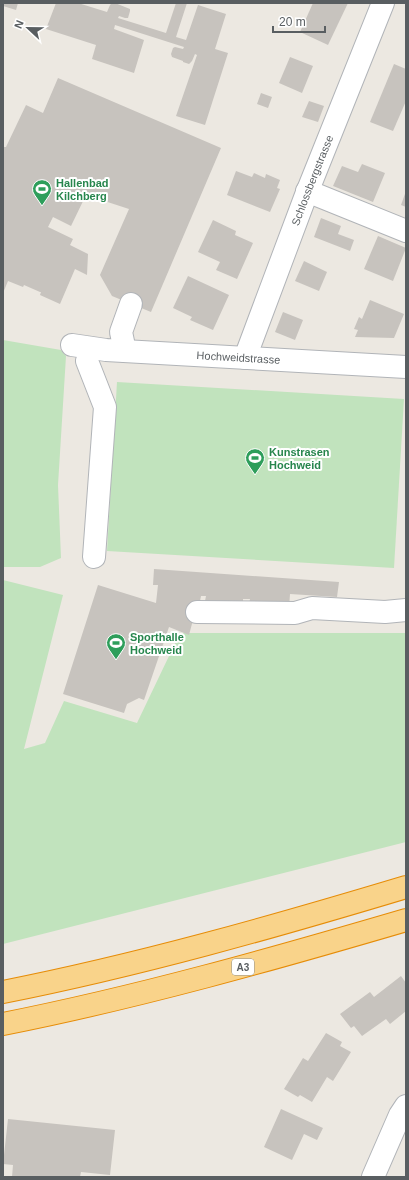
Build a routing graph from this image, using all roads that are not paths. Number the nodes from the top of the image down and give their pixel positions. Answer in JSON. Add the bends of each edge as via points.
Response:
{"nodes":[{"id":1,"x":383,"y":3,"type":"edge"},
{"id":2,"x":307,"y":191,"type":"junction"},
{"id":3,"x":406,"y":231,"type":"edge"},
{"id":4,"x":131,"y":304,"type":"dead end"},
{"id":5,"x":72,"y":345,"type":"dead end"},
{"id":6,"x":125,"y":351,"type":"junction"},
{"id":7,"x":245,"y":358,"type":"junction"},
{"id":8,"x":87,"y":361,"type":"dead end"},
{"id":9,"x":406,"y":367,"type":"edge"},
{"id":10,"x":94,"y":557,"type":"dead end"},
{"id":11,"x":406,"y":610,"type":"edge"},
{"id":12,"x":197,"y":612,"type":"dead end"},
{"id":13,"x":406,"y":887,"type":"edge"},
{"id":14,"x":406,"y":920,"type":"edge"},
{"id":15,"x":3,"y":992,"type":"edge"},
{"id":16,"x":3,"y":1024,"type":"edge"},
{"id":17,"x":406,"y":1106,"type":"edge"},
{"id":18,"x":373,"y":1177,"type":"edge"}],
"edges":[{"from":1,"to":2,"type":"street","name":"Schlossbergstrasse"},
{"from":2,"to":3,"type":"street"},
{"from":2,"to":7,"type":"street","name":"Schlossbergstrasse"},
{"from":4,"to":6,"type":"street","via":[[121,332]]},
{"from":5,"to":6,"type":"street","name":"Hochweidstrasse"},
{"from":6,"to":7,"type":"street","name":"Hochweidstrasse"},
{"from":7,"to":9,"type":"street","name":"Hochweidstrasse"},
{"from":8,"to":10,"type":"street","via":[[105,407]]},
{"from":11,"to":12,"type":"street","via":[[385,612],[312,608],[295,613]]},
{"from":13,"to":15,"type":"highway","via":[[216,941],[91,973]]},
{"from":14,"to":16,"type":"highway","number":"A3","via":[[179,984]]},
{"from":17,"to":18,"type":"street"}]}
